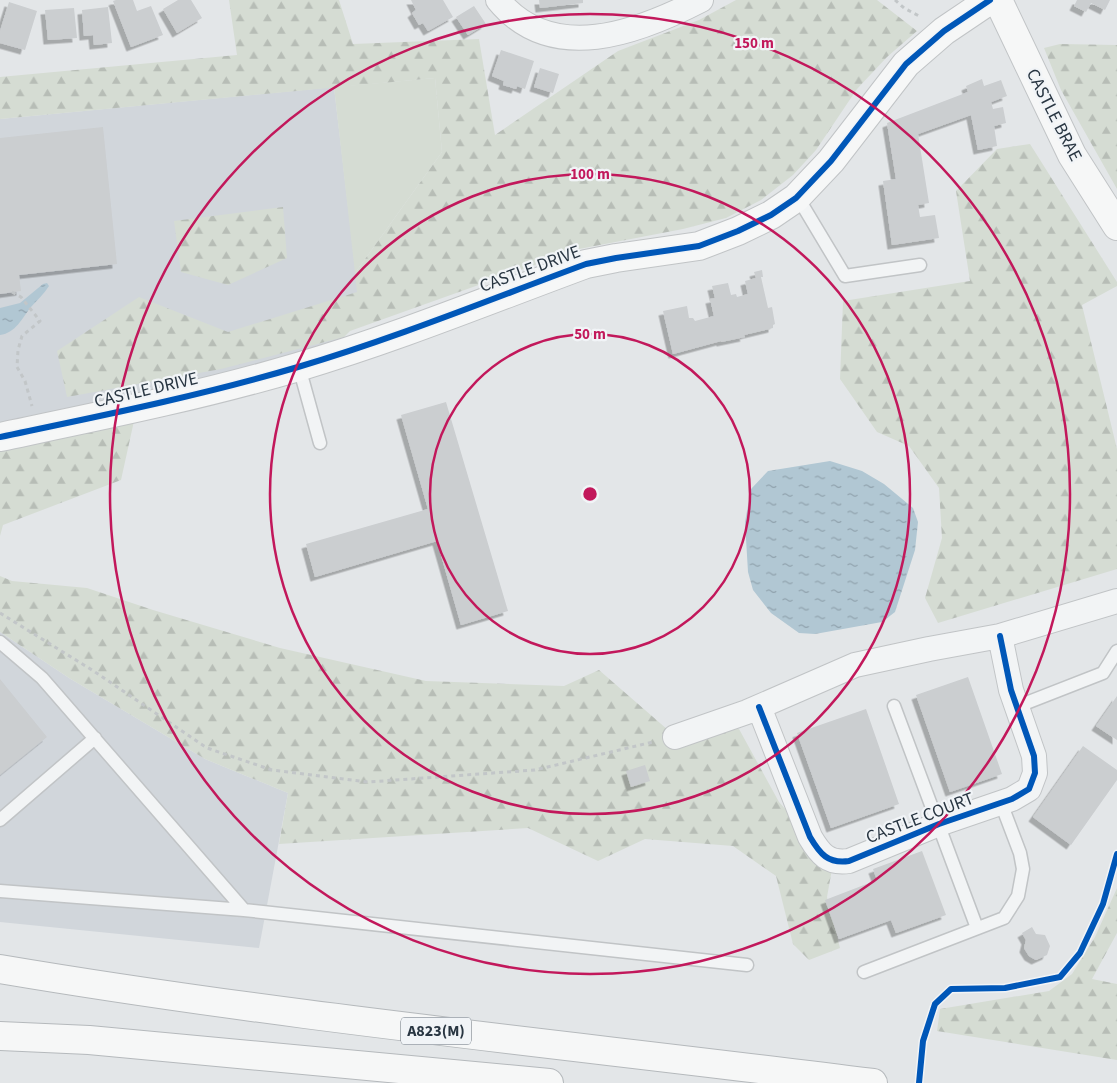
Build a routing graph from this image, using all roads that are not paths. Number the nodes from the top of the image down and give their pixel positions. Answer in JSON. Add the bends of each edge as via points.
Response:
{"nodes":[{"id":1,"x":498,"y":0,"type":"edge"},
{"id":2,"x":701,"y":0,"type":"edge"},
{"id":3,"x":990,"y":0,"type":"edge"},
{"id":4,"x":998,"y":0,"type":"edge"},
{"id":5,"x":796,"y":198,"type":"junction"},
{"id":6,"x":1117,"y":226,"type":"edge"},
{"id":7,"x":920,"y":264,"type":"dead end"},
{"id":8,"x":299,"y":367,"type":"junction"},
{"id":9,"x":0,"y":437,"type":"edge"},
{"id":10,"x":320,"y":443,"type":"dead end"},
{"id":11,"x":1117,"y":601,"type":"edge"},
{"id":12,"x":1000,"y":636,"type":"junction"},
{"id":13,"x":0,"y":642,"type":"edge"},
{"id":14,"x":1117,"y":651,"type":"edge"},
{"id":15,"x":759,"y":706,"type":"junction"},
{"id":16,"x":894,"y":706,"type":"dead end"},
{"id":17,"x":1016,"y":707,"type":"junction"},
{"id":18,"x":675,"y":737,"type":"road end"},
{"id":19,"x":95,"y":738,"type":"junction"},
{"id":20,"x":1000,"y":803,"type":"junction"},
{"id":21,"x":0,"y":820,"type":"edge"},
{"id":22,"x":939,"y":824,"type":"junction"},
{"id":23,"x":0,"y":891,"type":"edge"},
{"id":24,"x":244,"y":910,"type":"junction"},
{"id":25,"x":977,"y":928,"type":"junction"},
{"id":26,"x":747,"y":964,"type":"dead end"},
{"id":27,"x":0,"y":969,"type":"edge"},
{"id":28,"x":864,"y":972,"type":"dead end"},
{"id":29,"x":0,"y":1036,"type":"edge"},
{"id":30,"x":549,"y":1083,"type":"edge"},
{"id":31,"x":873,"y":1083,"type":"edge"}],
"edges":[{"from":1,"to":2,"type":"street","via":[[534,28],[580,38],[612,35],[636,28]]},
{"from":3,"to":5,"type":"main road","name":"CASTLE DRIVE","via":[[944,31],[906,64],[831,161]]},
{"from":4,"to":6,"type":"main road","name":"CASTLE BRAE","via":[[1072,155]]},
{"from":5,"to":7,"type":"lane","via":[[845,276]]},
{"from":5,"to":8,"type":"main road","name":"CASTLE DRIVE","via":[[738,231],[699,246],[586,264]]},
{"from":8,"to":9,"type":"main road","name":"CASTLE DRIVE","via":[[180,398]]},
{"from":8,"to":10,"type":"lane"},
{"from":11,"to":12,"type":"street"},
{"from":12,"to":15,"type":"street","via":[[855,665]]},
{"from":12,"to":17,"type":"street","name":"CASTLE COURT"},
{"from":13,"to":19,"type":"lane","via":[[42,678]]},
{"from":14,"to":17,"type":"lane","via":[[1103,672]]},
{"from":15,"to":18,"type":"street"},
{"from":15,"to":22,"type":"street","name":"CASTLE COURT","via":[[810,837],[826,858],[838,863],[849,861]]},
{"from":16,"to":22,"type":"lane"},
{"from":17,"to":20,"type":"street","name":"CASTLE COURT","via":[[1034,756],[1035,773],[1028,789]]},
{"from":19,"to":21,"type":"lane"},
{"from":19,"to":24,"type":"lane"},
{"from":20,"to":22,"type":"street","name":"CASTLE COURT"},
{"from":20,"to":25,"type":"lane","via":[[1023,869],[1018,896],[1004,918]]},
{"from":22,"to":25,"type":"lane"},
{"from":23,"to":24,"type":"lane"},
{"from":24,"to":26,"type":"lane"},
{"from":25,"to":28,"type":"lane"},
{"from":27,"to":31,"type":"main road","number":"A823(M)","via":[[119,989],[406,1028]]},
{"from":29,"to":30,"type":"main road","number":"A823(M)","via":[[89,1040]]}]}
